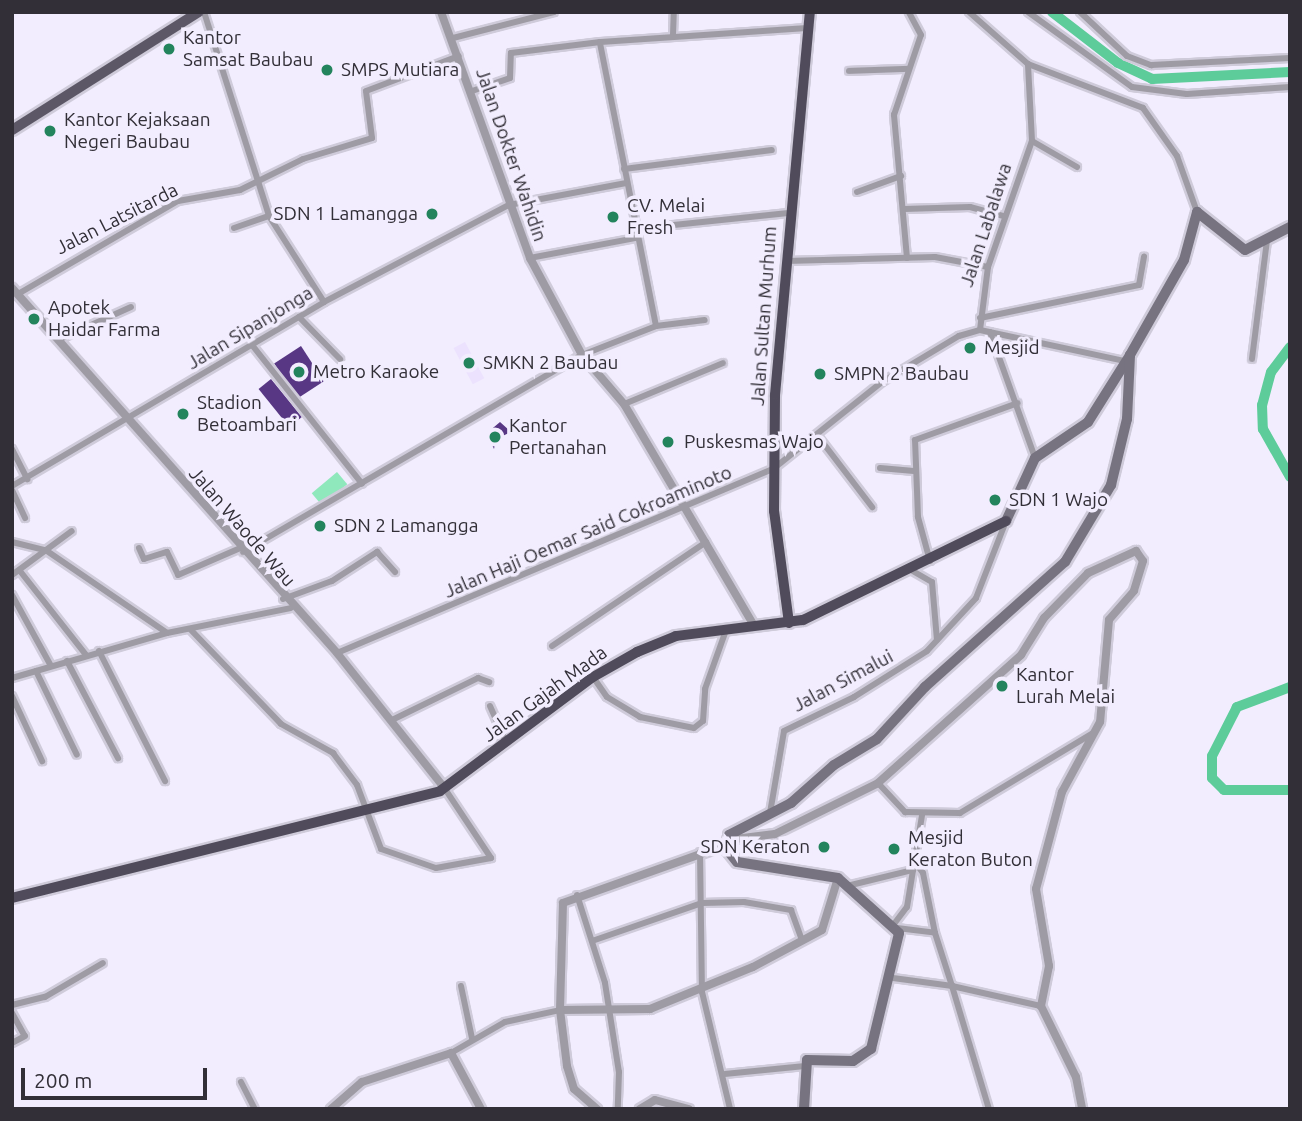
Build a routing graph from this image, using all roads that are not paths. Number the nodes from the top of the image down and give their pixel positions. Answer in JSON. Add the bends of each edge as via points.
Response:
{"nodes":[{"id":1,"x":190,"y":12,"type":"edge"},
{"id":2,"x":202,"y":12,"type":"edge"},
{"id":3,"x":441,"y":12,"type":"edge"},
{"id":4,"x":554,"y":12,"type":"edge"},
{"id":5,"x":674,"y":12,"type":"edge"},
{"id":6,"x":810,"y":12,"type":"edge"},
{"id":7,"x":909,"y":12,"type":"edge"},
{"id":8,"x":969,"y":12,"type":"edge"},
{"id":9,"x":1028,"y":12,"type":"edge"},
{"id":10,"x":1080,"y":12,"type":"edge"},
{"id":11,"x":808,"y":28,"type":"junction"},
{"id":12,"x":673,"y":35,"type":"junction"},
{"id":13,"x":453,"y":38,"type":"junction"},
{"id":14,"x":600,"y":41,"type":"junction"},
{"id":15,"x":128,"y":54,"type":"junction"},
{"id":16,"x":459,"y":56,"type":"junction"},
{"id":17,"x":1290,"y":58,"type":"edge"},
{"id":18,"x":1028,"y":64,"type":"junction"},
{"id":19,"x":907,"y":69,"type":"junction"},
{"id":20,"x":849,"y":71,"type":"dead end"},
{"id":21,"x":1290,"y":87,"type":"edge"},
{"id":22,"x":471,"y":91,"type":"junction"},
{"id":23,"x":12,"y":125,"type":"edge"},
{"id":24,"x":12,"y":130,"type":"edge"},
{"id":25,"x":1032,"y":141,"type":"junction"},
{"id":26,"x":772,"y":150,"type":"dead end"},
{"id":27,"x":1077,"y":167,"type":"dead end"},
{"id":28,"x":624,"y":169,"type":"junction"},
{"id":29,"x":901,"y":176,"type":"junction"},
{"id":30,"x":626,"y":183,"type":"junction"},
{"id":31,"x":257,"y":184,"type":"junction"},
{"id":32,"x":857,"y":191,"type":"dead end"},
{"id":33,"x":509,"y":205,"type":"junction"},
{"id":34,"x":904,"y":209,"type":"junction"},
{"id":35,"x":1197,"y":212,"type":"junction"},
{"id":36,"x":788,"y":213,"type":"junction"},
{"id":37,"x":269,"y":216,"type":"junction"},
{"id":38,"x":1004,"y":216,"type":"junction"},
{"id":39,"x":664,"y":226,"type":"dead end"},
{"id":40,"x":234,"y":228,"type":"dead end"},
{"id":41,"x":1290,"y":228,"type":"edge"},
{"id":42,"x":636,"y":238,"type":"junction"},
{"id":43,"x":1267,"y":241,"type":"junction"},
{"id":44,"x":1144,"y":256,"type":"dead end"},
{"id":45,"x":530,"y":258,"type":"junction"},
{"id":46,"x":907,"y":258,"type":"junction"},
{"id":47,"x":784,"y":261,"type":"junction"},
{"id":48,"x":988,"y":267,"type":"junction"},
{"id":49,"x":15,"y":295,"type":"edge"},
{"id":50,"x":324,"y":302,"type":"junction"},
{"id":51,"x":131,"y":307,"type":"dead end"},
{"id":52,"x":299,"y":317,"type":"junction"},
{"id":53,"x":980,"y":318,"type":"junction"},
{"id":54,"x":705,"y":320,"type":"dead end"},
{"id":55,"x":656,"y":326,"type":"junction"},
{"id":56,"x":981,"y":330,"type":"junction"},
{"id":57,"x":990,"y":332,"type":"junction"},
{"id":58,"x":58,"y":340,"type":"junction"},
{"id":59,"x":252,"y":345,"type":"junction"},
{"id":60,"x":582,"y":355,"type":"junction"},
{"id":61,"x":340,"y":359,"type":"dead end"},
{"id":62,"x":1252,"y":359,"type":"dead end"},
{"id":63,"x":1128,"y":360,"type":"junction"},
{"id":64,"x":723,"y":363,"type":"dead end"},
{"id":65,"x":624,"y":404,"type":"junction"},
{"id":66,"x":1018,"y":404,"type":"junction"},
{"id":67,"x":129,"y":420,"type":"junction"},
{"id":68,"x":817,"y":436,"type":"junction"},
{"id":69,"x":12,"y":449,"type":"edge"},
{"id":70,"x":1035,"y":458,"type":"junction"},
{"id":71,"x":880,"y":468,"type":"dead end"},
{"id":72,"x":773,"y":470,"type":"junction"},
{"id":73,"x":914,"y":471,"type":"junction"},
{"id":74,"x":27,"y":479,"type":"junction"},
{"id":75,"x":362,"y":484,"type":"junction"},
{"id":76,"x":12,"y":488,"type":"edge"},
{"id":77,"x":872,"y":507,"type":"dead end"},
{"id":78,"x":686,"y":509,"type":"junction"},
{"id":79,"x":25,"y":518,"type":"dead end"},
{"id":80,"x":1006,"y":522,"type":"junction"},
{"id":81,"x":72,"y":531,"type":"dead end"},
{"id":82,"x":706,"y":541,"type":"junction"},
{"id":83,"x":12,"y":542,"type":"edge"},
{"id":84,"x":139,"y":548,"type":"dead end"},
{"id":85,"x":242,"y":550,"type":"junction"},
{"id":86,"x":47,"y":551,"type":"junction"},
{"id":87,"x":930,"y":561,"type":"junction"},
{"id":88,"x":911,"y":570,"type":"junction"},
{"id":89,"x":20,"y":571,"type":"junction"},
{"id":90,"x":396,"y":572,"type":"dead end"},
{"id":91,"x":12,"y":575,"type":"edge"},
{"id":92,"x":12,"y":595,"type":"edge"},
{"id":93,"x":283,"y":599,"type":"junction"},
{"id":94,"x":291,"y":608,"type":"junction"},
{"id":95,"x":789,"y":623,"type":"junction"},
{"id":96,"x":754,"y":626,"type":"junction"},
{"id":97,"x":727,"y":629,"type":"junction"},
{"id":98,"x":191,"y":630,"type":"junction"},
{"id":99,"x":167,"y":633,"type":"junction"},
{"id":100,"x":937,"y":640,"type":"junction"},
{"id":101,"x":552,"y":646,"type":"dead end"},
{"id":102,"x":99,"y":651,"type":"junction"},
{"id":103,"x":337,"y":653,"type":"junction"},
{"id":104,"x":87,"y":656,"type":"junction"},
{"id":105,"x":67,"y":661,"type":"junction"},
{"id":106,"x":51,"y":666,"type":"junction"},
{"id":107,"x":36,"y":671,"type":"junction"},
{"id":108,"x":593,"y":677,"type":"junction"},
{"id":109,"x":12,"y":678,"type":"edge"},
{"id":110,"x":489,"y":682,"type":"dead end"},
{"id":111,"x":12,"y":696,"type":"edge"},
{"id":112,"x":490,"y":706,"type":"dead end"},
{"id":113,"x":392,"y":720,"type":"junction"},
{"id":114,"x":1097,"y":731,"type":"junction"},
{"id":115,"x":506,"y":742,"type":"junction"},
{"id":116,"x":77,"y":755,"type":"dead end"},
{"id":117,"x":118,"y":758,"type":"dead end"},
{"id":118,"x":42,"y":761,"type":"dead end"},
{"id":119,"x":165,"y":781,"type":"dead end"},
{"id":120,"x":878,"y":783,"type":"junction"},
{"id":121,"x":446,"y":789,"type":"junction"},
{"id":122,"x":770,"y":813,"type":"junction"},
{"id":123,"x":367,"y":814,"type":"junction"},
{"id":124,"x":922,"y":815,"type":"junction"},
{"id":125,"x":727,"y":842,"type":"junction"},
{"id":126,"x":700,"y":852,"type":"junction"},
{"id":127,"x":914,"y":861,"type":"junction"},
{"id":128,"x":913,"y":870,"type":"junction"},
{"id":129,"x":838,"y":878,"type":"junction"},
{"id":130,"x":852,"y":886,"type":"junction"},
{"id":131,"x":577,"y":895,"type":"junction"},
{"id":132,"x":12,"y":898,"type":"edge"},
{"id":133,"x":702,"y":903,"type":"junction"},
{"id":134,"x":895,"y":926,"type":"junction"},
{"id":135,"x":935,"y":933,"type":"junction"},
{"id":136,"x":592,"y":941,"type":"junction"},
{"id":137,"x":802,"y":941,"type":"junction"},
{"id":138,"x":103,"y":963,"type":"dead end"},
{"id":139,"x":893,"y":978,"type":"junction"},
{"id":140,"x":461,"y":986,"type":"dead end"},
{"id":141,"x":952,"y":986,"type":"junction"},
{"id":142,"x":702,"y":992,"type":"junction"},
{"id":143,"x":12,"y":1005,"type":"edge"},
{"id":144,"x":1041,"y":1006,"type":"junction"},
{"id":145,"x":560,"y":1010,"type":"junction"},
{"id":146,"x":608,"y":1011,"type":"junction"},
{"id":147,"x":12,"y":1013,"type":"edge"},
{"id":148,"x":472,"y":1038,"type":"junction"},
{"id":149,"x":12,"y":1043,"type":"edge"},
{"id":150,"x":451,"y":1053,"type":"junction"},
{"id":151,"x":805,"y":1066,"type":"junction"},
{"id":152,"x":725,"y":1074,"type":"junction"},
{"id":153,"x":241,"y":1082,"type":"dead end"},
{"id":154,"x":479,"y":1108,"type":"edge"},
{"id":155,"x":255,"y":1109,"type":"edge"},
{"id":156,"x":331,"y":1109,"type":"edge"},
{"id":157,"x":597,"y":1109,"type":"edge"},
{"id":158,"x":618,"y":1109,"type":"edge"},
{"id":159,"x":640,"y":1109,"type":"edge"},
{"id":160,"x":689,"y":1109,"type":"edge"},
{"id":161,"x":730,"y":1109,"type":"edge"},
{"id":162,"x":804,"y":1109,"type":"edge"},
{"id":163,"x":989,"y":1109,"type":"edge"},
{"id":164,"x":1082,"y":1109,"type":"edge"}],
"edges":[{"from":1,"to":15,"type":"main road"},
{"from":2,"to":15,"type":"main road"},
{"from":2,"to":31,"type":"street"},
{"from":3,"to":13,"type":"street","name":"Jalan Dokter Wahidin"},
{"from":4,"to":13,"type":"street"},
{"from":5,"to":12,"type":"street"},
{"from":6,"to":11,"type":"highway","name":"Jalan Sultan Murhum"},
{"from":7,"to":19,"type":"street","via":[[921,35]]},
{"from":8,"to":18,"type":"street"},
{"from":9,"to":21,"type":"street","via":[[1132,87],[1187,94]]},
{"from":10,"to":17,"type":"street","via":[[1127,56],[1151,65]]},
{"from":11,"to":12,"type":"street"},
{"from":11,"to":36,"type":"highway","name":"Jalan Sultan Murhum"},
{"from":12,"to":14,"type":"street"},
{"from":13,"to":16,"type":"street","name":"Jalan Dokter Wahidin"},
{"from":14,"to":22,"type":"street","via":[[509,54],[509,79]]},
{"from":14,"to":28,"type":"street"},
{"from":15,"to":23,"type":"main road"},
{"from":15,"to":24,"type":"main road"},
{"from":16,"to":22,"type":"street","name":"Jalan Dokter Wahidin"},
{"from":16,"to":31,"type":"street","name":"Jalan Latsitarda","via":[[366,92],[372,138],[303,159]]},
{"from":18,"to":25,"type":"street","name":"Jalan Labalawa"},
{"from":18,"to":35,"type":"street","via":[[1143,108],[1177,156]]},
{"from":19,"to":20,"type":"street"},
{"from":19,"to":29,"type":"street","via":[[894,115]]},
{"from":22,"to":33,"type":"street","name":"Jalan Dokter Wahidin"},
{"from":25,"to":27,"type":"street"},
{"from":25,"to":38,"type":"street","name":"Jalan Labalawa"},
{"from":26,"to":28,"type":"street"},
{"from":28,"to":30,"type":"street"},
{"from":29,"to":32,"type":"street"},
{"from":29,"to":34,"type":"street"},
{"from":30,"to":33,"type":"street","name":"Jalan Sipanjonga"},
{"from":30,"to":42,"type":"street"},
{"from":31,"to":37,"type":"street"},
{"from":31,"to":49,"type":"street","name":"Jalan Latsitarda","via":[[178,201]]},
{"from":33,"to":45,"type":"street","name":"Jalan Dokter Wahidin"},
{"from":33,"to":50,"type":"street","name":"Jalan Sipanjonga"},
{"from":34,"to":38,"type":"street","via":[[970,207]]},
{"from":34,"to":46,"type":"street"},
{"from":35,"to":43,"type":"main road","via":[[1240,248]]},
{"from":35,"to":63,"type":"main road","via":[[1184,260]]},
{"from":36,"to":39,"type":"street"},
{"from":36,"to":47,"type":"highway","name":"Jalan Sultan Murhum"},
{"from":37,"to":40,"type":"street"},
{"from":37,"to":50,"type":"street"},
{"from":38,"to":48,"type":"street","name":"Jalan Labalawa"},
{"from":41,"to":43,"type":"main road"},
{"from":42,"to":45,"type":"street"},
{"from":42,"to":55,"type":"street"},
{"from":43,"to":62,"type":"street"},
{"from":44,"to":53,"type":"street","via":[[1139,285]]},
{"from":45,"to":60,"type":"street","name":"Jalan Dokter Wahidin"},
{"from":46,"to":47,"type":"street"},
{"from":46,"to":48,"type":"street"},
{"from":47,"to":72,"type":"highway","name":"Jalan Sultan Murhum"},
{"from":48,"to":53,"type":"street","name":"Jalan Labalawa"},
{"from":49,"to":58,"type":"street","name":"Jalan Waode Wau"},
{"from":50,"to":52,"type":"street","name":"Jalan Sipanjonga"},
{"from":51,"to":58,"type":"street"},
{"from":52,"to":59,"type":"street","name":"Jalan Sipanjonga"},
{"from":52,"to":61,"type":"street"},
{"from":53,"to":56,"type":"street","name":"Jalan Labalawa"},
{"from":54,"to":55,"type":"street"},
{"from":55,"to":60,"type":"street"},
{"from":56,"to":57,"type":"street"},
{"from":56,"to":68,"type":"street","name":"Jalan Haji Oemar Said Cokroaminoto","via":[[937,346]]},
{"from":57,"to":63,"type":"street"},
{"from":57,"to":66,"type":"street"},
{"from":58,"to":67,"type":"street","name":"Jalan Waode Wau"},
{"from":59,"to":67,"type":"street","name":"Jalan Sipanjonga"},
{"from":59,"to":75,"type":"street"},
{"from":60,"to":65,"type":"street","name":"Jalan Dokter Wahidin"},
{"from":60,"to":75,"type":"street"},
{"from":63,"to":70,"type":"main road","via":[[1088,422]]},
{"from":63,"to":122,"type":"main road","via":[[1127,419],[1111,485],[1065,562],[919,693],[877,739]]},
{"from":64,"to":65,"type":"street"},
{"from":65,"to":78,"type":"street","name":"Jalan Dokter Wahidin"},
{"from":66,"to":70,"type":"street"},
{"from":66,"to":73,"type":"street","via":[[918,437]]},
{"from":67,"to":74,"type":"street","name":"Jalan Sipanjonga"},
{"from":67,"to":85,"type":"street","name":"Jalan Waode Wau"},
{"from":68,"to":72,"type":"street","name":"Jalan Haji Oemar Said Cokroaminoto"},
{"from":68,"to":77,"type":"street"},
{"from":69,"to":74,"type":"street"},
{"from":70,"to":80,"type":"main road"},
{"from":71,"to":73,"type":"street"},
{"from":72,"to":78,"type":"street","name":"Jalan Haji Oemar Said Cokroaminoto"},
{"from":72,"to":95,"type":"highway","name":"Jalan Sultan Murhum"},
{"from":73,"to":87,"type":"street"},
{"from":74,"to":76,"type":"street","name":"Jalan Sipanjonga"},
{"from":75,"to":85,"type":"street"},
{"from":76,"to":79,"type":"street"},
{"from":78,"to":82,"type":"street","name":"Jalan Dokter Wahidin"},
{"from":78,"to":103,"type":"street","name":"Jalan Haji Oemar Said Cokroaminoto"},
{"from":80,"to":87,"type":"highway","name":"Jalan Gajah Mada"},
{"from":80,"to":100,"type":"street","name":"Jalan Simalui","via":[[976,598]]},
{"from":81,"to":86,"type":"street"},
{"from":82,"to":96,"type":"street","name":"Jalan Dokter Wahidin"},
{"from":82,"to":101,"type":"street"},
{"from":83,"to":86,"type":"street"},
{"from":84,"to":85,"type":"street","via":[[144,559],[167,552],[178,576]]},
{"from":85,"to":93,"type":"street","name":"Jalan Waode Wau"},
{"from":86,"to":89,"type":"street"},
{"from":86,"to":99,"type":"street"},
{"from":87,"to":88,"type":"highway","name":"Jalan Gajah Mada"},
{"from":88,"to":95,"type":"highway","name":"Jalan Gajah Mada"},
{"from":88,"to":100,"type":"street","via":[[932,582]]},
{"from":89,"to":91,"type":"street"},
{"from":89,"to":104,"type":"street"},
{"from":90,"to":93,"type":"street","via":[[377,552],[332,581]]},
{"from":92,"to":106,"type":"street"},
{"from":93,"to":94,"type":"street","name":"Jalan Waode Wau"},
{"from":94,"to":98,"type":"street"},
{"from":94,"to":103,"type":"street","name":"Jalan Waode Wau"},
{"from":95,"to":96,"type":"highway","name":"Jalan Gajah Mada"},
{"from":96,"to":97,"type":"highway","name":"Jalan Gajah Mada"},
{"from":97,"to":108,"type":"highway","name":"Jalan Gajah Mada","via":[[660,641]]},
{"from":97,"to":108,"type":"street","via":[[705,689],[705,714],[694,728],[640,717],[607,697]]},
{"from":98,"to":99,"type":"street"},
{"from":98,"to":123,"type":"street","via":[[281,724],[327,747],[360,792]]},
{"from":99,"to":102,"type":"street"},
{"from":100,"to":122,"type":"street","name":"Jalan Simalui","via":[[854,698],[784,731]]},
{"from":102,"to":104,"type":"street"},
{"from":102,"to":119,"type":"street"},
{"from":103,"to":113,"type":"street","name":"Jalan Waode Wau"},
{"from":104,"to":105,"type":"street"},
{"from":105,"to":106,"type":"street"},
{"from":105,"to":117,"type":"street"},
{"from":106,"to":107,"type":"street"},
{"from":107,"to":109,"type":"street"},
{"from":107,"to":116,"type":"street"},
{"from":108,"to":115,"type":"highway","name":"Jalan Gajah Mada"},
{"from":110,"to":113,"type":"street","via":[[478,678]]},
{"from":111,"to":118,"type":"street"},
{"from":112,"to":115,"type":"street"},
{"from":113,"to":121,"type":"street","name":"Jalan Waode Wau"},
{"from":114,"to":120,"type":"street","via":[[1111,612],[1134,592],[1143,561],[1136,551],[1088,573],[1044,618],[1021,655]]},
{"from":114,"to":124,"type":"street","via":[[960,813]]},
{"from":114,"to":144,"type":"street","via":[[1062,792],[1037,887],[1049,966]]},
{"from":115,"to":121,"type":"highway","name":"Jalan Gajah Mada"},
{"from":120,"to":124,"type":"street","via":[[898,807]]},
{"from":120,"to":125,"type":"street","via":[[775,834]]},
{"from":121,"to":123,"type":"highway","name":"Jalan Gajah Mada"},
{"from":121,"to":123,"type":"street","via":[[491,858],[459,868],[417,866],[382,849]]},
{"from":122,"to":125,"type":"main road","via":[[737,827]]},
{"from":123,"to":132,"type":"highway","name":"Jalan Gajah Mada"},
{"from":124,"to":127,"type":"street"},
{"from":125,"to":126,"type":"street"},
{"from":125,"to":129,"type":"main road","via":[[737,862]]},
{"from":126,"to":131,"type":"street"},
{"from":126,"to":133,"type":"street"},
{"from":127,"to":128,"type":"street"},
{"from":127,"to":135,"type":"street","via":[[923,873]]},
{"from":128,"to":130,"type":"street"},
{"from":128,"to":134,"type":"street","via":[[907,906]]},
{"from":129,"to":130,"type":"main road"},
{"from":129,"to":137,"type":"street","via":[[825,926]]},
{"from":130,"to":134,"type":"main road"},
{"from":131,"to":136,"type":"street"},
{"from":131,"to":145,"type":"street","via":[[562,906]]},
{"from":133,"to":136,"type":"street"},
{"from":133,"to":137,"type":"street","via":[[789,909]]},
{"from":133,"to":142,"type":"street"},
{"from":134,"to":135,"type":"street"},
{"from":134,"to":139,"type":"main road"},
{"from":135,"to":141,"type":"street"},
{"from":136,"to":146,"type":"street"},
{"from":137,"to":142,"type":"street"},
{"from":138,"to":143,"type":"street","via":[[46,997]]},
{"from":139,"to":141,"type":"street"},
{"from":139,"to":151,"type":"main road","via":[[865,1057],[814,1058]]},
{"from":140,"to":148,"type":"street"},
{"from":141,"to":144,"type":"street"},
{"from":141,"to":163,"type":"street"},
{"from":142,"to":146,"type":"street","via":[[650,1009]]},
{"from":142,"to":152,"type":"street"},
{"from":144,"to":164,"type":"street","via":[[1076,1077]]},
{"from":145,"to":146,"type":"street"},
{"from":145,"to":148,"type":"street","via":[[517,1017]]},
{"from":145,"to":157,"type":"street","via":[[572,1086]]},
{"from":146,"to":158,"type":"street","via":[[619,1072]]},
{"from":147,"to":149,"type":"street","via":[[24,1036]]},
{"from":148,"to":150,"type":"street"},
{"from":150,"to":154,"type":"street"},
{"from":150,"to":156,"type":"street","via":[[362,1082]]},
{"from":151,"to":152,"type":"street"},
{"from":151,"to":162,"type":"main road"},
{"from":152,"to":161,"type":"street"},
{"from":153,"to":155,"type":"street"},
{"from":159,"to":160,"type":"street","via":[[655,1100]]}]}
